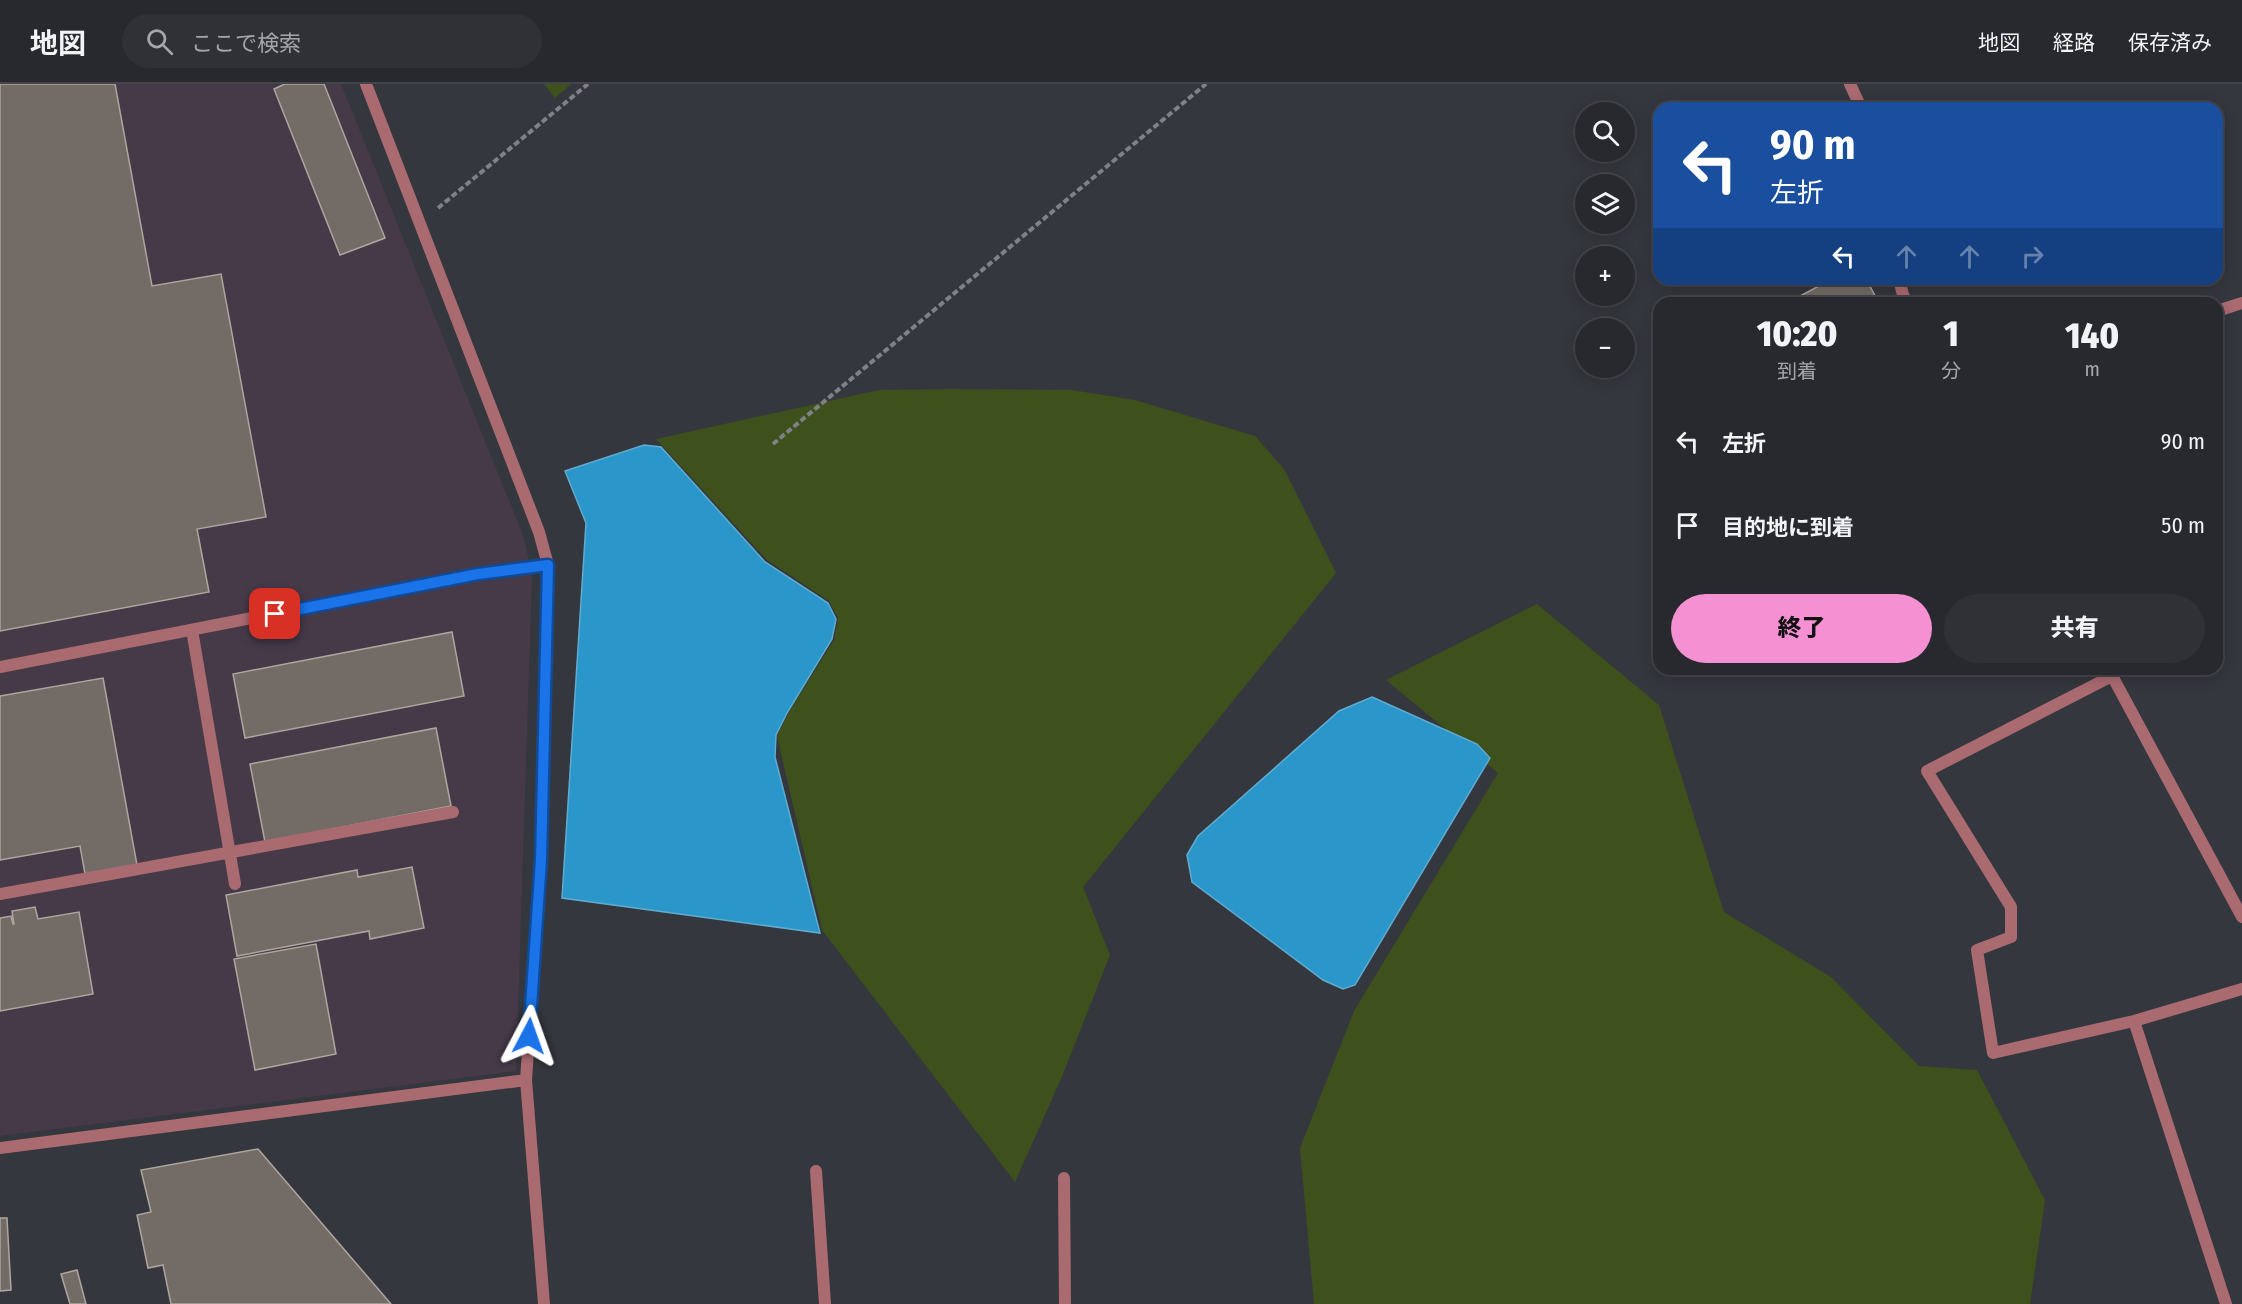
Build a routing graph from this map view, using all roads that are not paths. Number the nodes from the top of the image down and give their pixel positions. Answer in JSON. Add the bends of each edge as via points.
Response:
{"nodes":[{"id":1,"x":366,"y":84,"type":"edge"},
{"id":2,"x":1850,"y":84,"type":"edge"},
{"id":3,"x":1858,"y":102,"type":"edge"},
{"id":4,"x":2242,"y":303,"type":"edge"},
{"id":5,"x":2223,"y":309,"type":"edge"},
{"id":6,"x":548,"y":565,"type":"junction"},
{"id":7,"x":192,"y":630,"type":"junction"},
{"id":8,"x":0,"y":667,"type":"edge"},
{"id":9,"x":2104,"y":675,"type":"edge"},
{"id":10,"x":2112,"y":675,"type":"edge"},
{"id":11,"x":453,"y":812,"type":"dead end"},
{"id":12,"x":229,"y":852,"type":"junction"},
{"id":13,"x":235,"y":884,"type":"dead end"},
{"id":14,"x":0,"y":894,"type":"edge"},
{"id":15,"x":2242,"y":917,"type":"edge"},
{"id":16,"x":2242,"y":989,"type":"edge"},
{"id":17,"x":2134,"y":1021,"type":"junction"},
{"id":18,"x":526,"y":1080,"type":"junction"},
{"id":19,"x":0,"y":1148,"type":"edge"},
{"id":20,"x":816,"y":1171,"type":"dead end"},
{"id":21,"x":1064,"y":1178,"type":"dead end"},
{"id":22,"x":544,"y":1304,"type":"edge"},
{"id":23,"x":825,"y":1304,"type":"edge"},
{"id":24,"x":1065,"y":1304,"type":"edge"},
{"id":25,"x":2226,"y":1304,"type":"edge"}],
"edges":[{"from":1,"to":6,"type":"street","via":[[539,532]]},
{"from":2,"to":3,"type":"street"},
{"from":4,"to":5,"type":"street"},
{"from":6,"to":7,"type":"street"},
{"from":6,"to":18,"type":"street","via":[[541,860]]},
{"from":7,"to":8,"type":"street"},
{"from":7,"to":12,"type":"street"},
{"from":9,"to":17,"type":"street","via":[[1927,771],[2011,907],[2011,937],[1977,950],[1993,1053]]},
{"from":10,"to":15,"type":"street"},
{"from":11,"to":12,"type":"street"},
{"from":12,"to":13,"type":"street"},
{"from":12,"to":14,"type":"street"},
{"from":16,"to":17,"type":"street"},
{"from":17,"to":25,"type":"street"},
{"from":18,"to":19,"type":"street"},
{"from":18,"to":22,"type":"street"},
{"from":20,"to":23,"type":"street"},
{"from":21,"to":24,"type":"street"}]}
